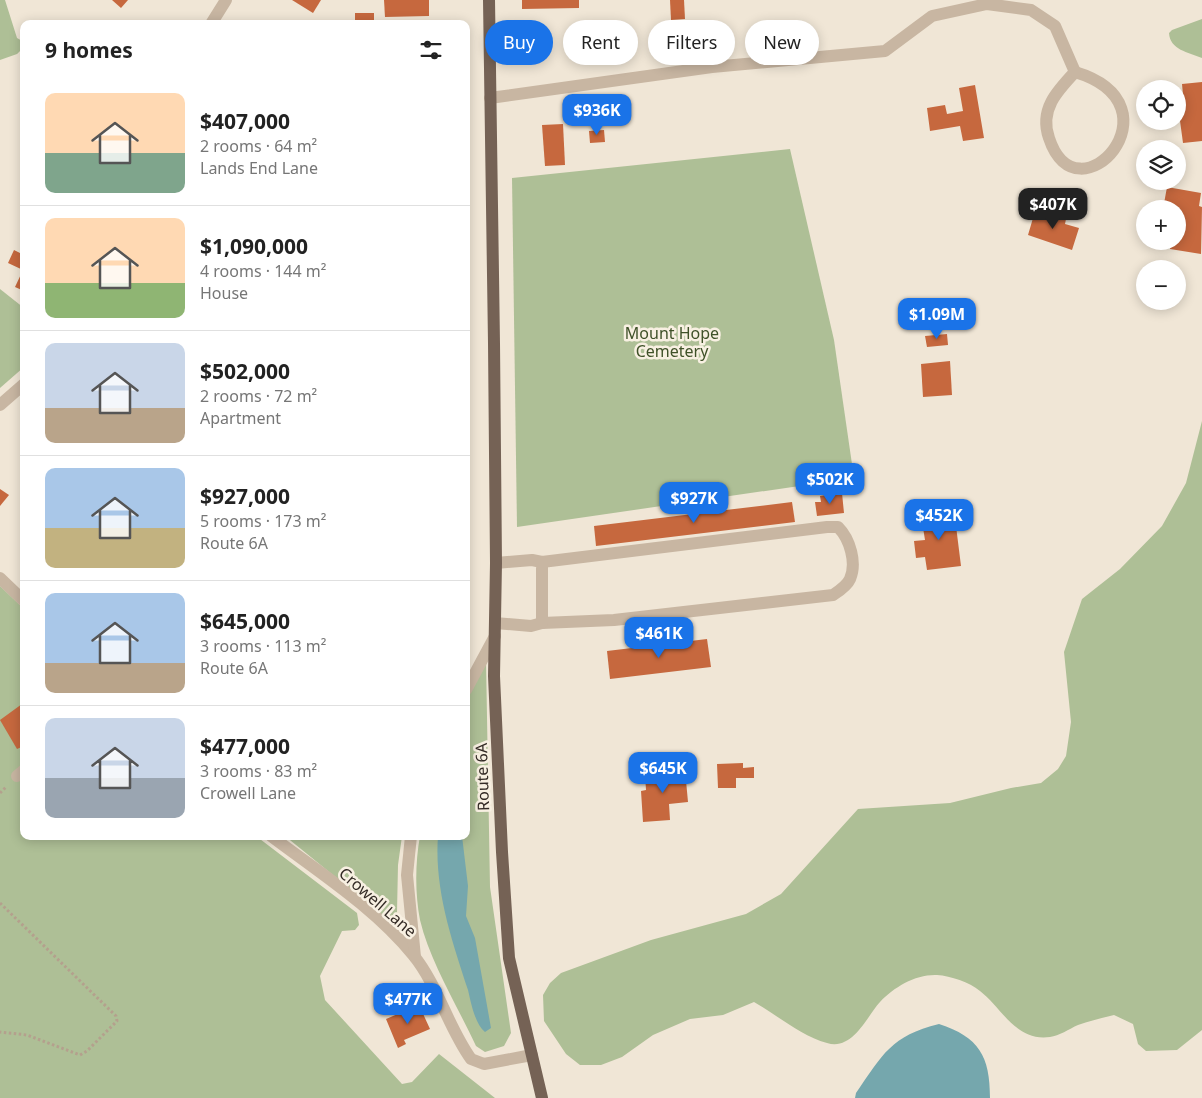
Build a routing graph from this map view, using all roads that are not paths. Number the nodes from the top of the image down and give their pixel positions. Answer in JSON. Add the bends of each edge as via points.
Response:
{"nodes":[{"id":1,"x":226,"y":0,"type":"edge"},
{"id":2,"x":489,"y":0,"type":"edge"},
{"id":3,"x":214,"y":20,"type":"edge"},
{"id":4,"x":1075,"y":72,"type":"junction"},
{"id":5,"x":490,"y":98,"type":"junction"},
{"id":6,"x":20,"y":388,"type":"edge"},
{"id":7,"x":0,"y":405,"type":"edge"},
{"id":8,"x":542,"y":562,"type":"junction"},
{"id":9,"x":496,"y":563,"type":"junction"},
{"id":10,"x":0,"y":578,"type":"edge"},
{"id":11,"x":20,"y":597,"type":"edge"},
{"id":12,"x":542,"y":623,"type":"junction"},
{"id":13,"x":495,"y":629,"type":"junction"},
{"id":14,"x":470,"y":682,"type":"edge"},
{"id":15,"x":276,"y":840,"type":"edge"},
{"id":16,"x":411,"y":840,"type":"edge"},
{"id":17,"x":415,"y":957,"type":"junction"},
{"id":18,"x":532,"y":1055,"type":"junction"},
{"id":19,"x":542,"y":1098,"type":"edge"}],
"edges":[{"from":1,"to":3,"type":"street"},
{"from":2,"to":5,"type":"main road","name":"Route 6A"},
{"from":4,"to":4,"type":"street","via":[[1089,76],[1106,88],[1120,104],[1124,118],[1122,136],[1112,154],[1095,167],[1078,169],[1061,160],[1051,146],[1046,128],[1047,109],[1056,92]]},
{"from":4,"to":5,"type":"street","via":[[1055,26],[1031,10],[987,4],[932,16],[885,51],[712,66]]},
{"from":5,"to":9,"type":"main road","name":"Route 6A"},
{"from":6,"to":7,"type":"street"},
{"from":8,"to":9,"type":"street"},
{"from":8,"to":12,"type":"street"},
{"from":8,"to":12,"type":"street","via":[[827,527],[838,527],[847,536],[853,562],[850,580],[833,595],[614,620]]},
{"from":9,"to":13,"type":"main road","name":"Route 6A"},
{"from":10,"to":11,"type":"street"},
{"from":12,"to":13,"type":"street"},
{"from":13,"to":14,"type":"street"},
{"from":13,"to":18,"type":"main road","name":"Route 6A","via":[[494,685],[509,958]]},
{"from":15,"to":17,"type":"street","name":"Crowell Lane","via":[[348,895]]},
{"from":16,"to":17,"type":"street","via":[[407,875]]},
{"from":17,"to":18,"type":"street","name":"Crowell Lane","via":[[471,1058],[484,1064]]},
{"from":18,"to":19,"type":"main road","name":"Route 6A"}]}
